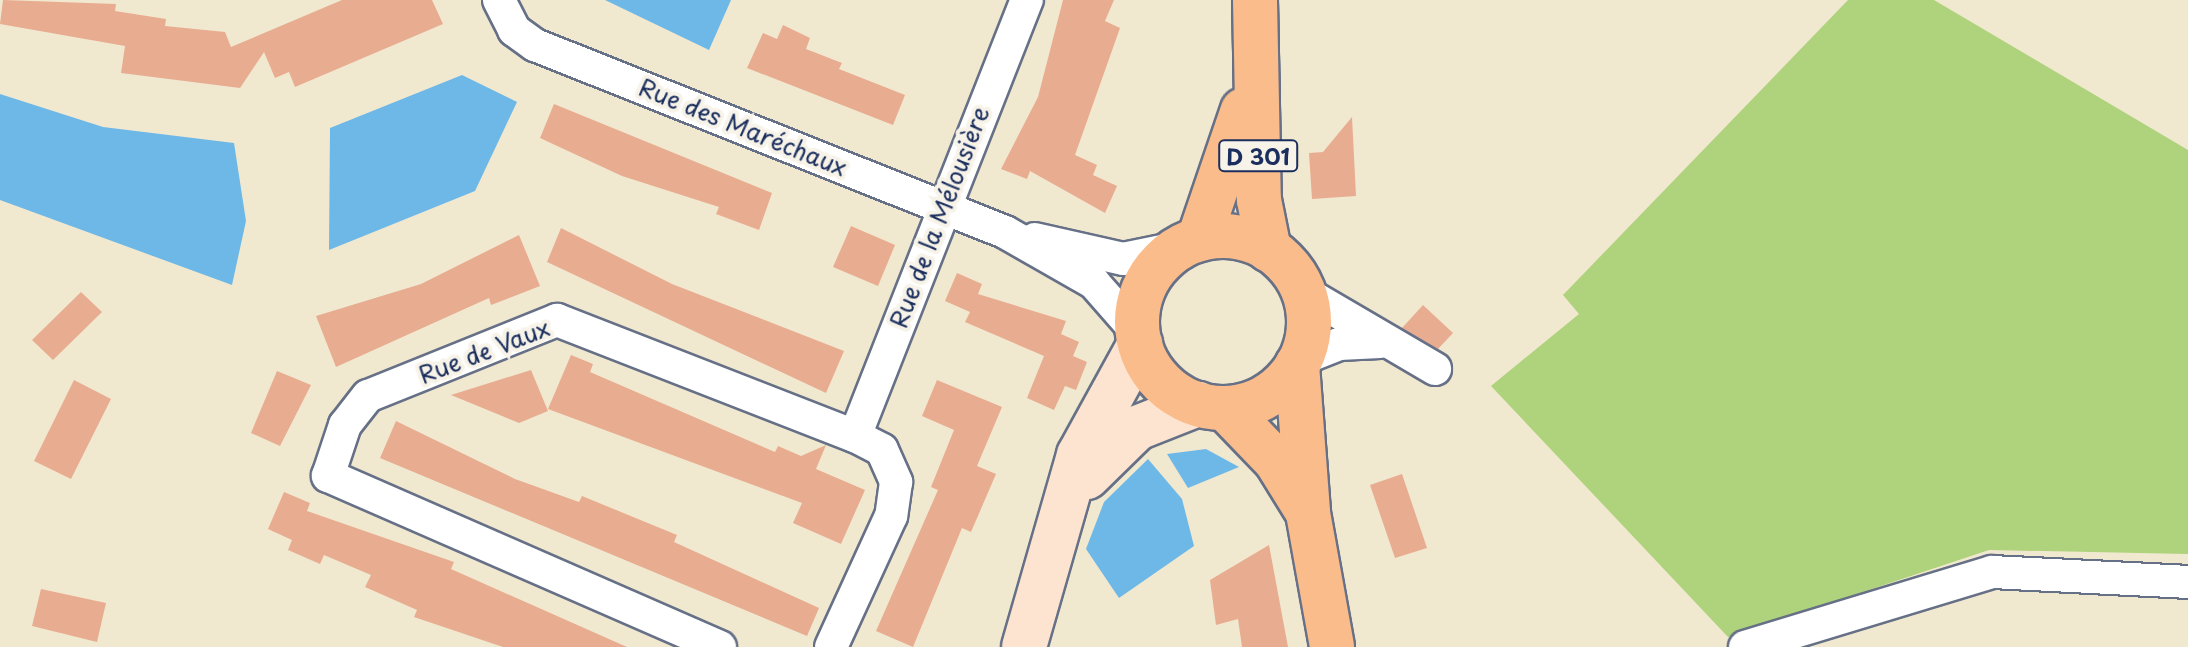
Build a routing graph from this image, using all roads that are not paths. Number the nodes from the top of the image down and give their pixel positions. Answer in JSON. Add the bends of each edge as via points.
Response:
{"nodes":[{"id":1,"x":499,"y":0,"type":"edge"},
{"id":2,"x":1027,"y":0,"type":"edge"},
{"id":3,"x":1255,"y":0,"type":"edge"},
{"id":4,"x":1256,"y":61,"type":"junction"},
{"id":5,"x":942,"y":206,"type":"junction"},
{"id":6,"x":1005,"y":232,"type":"junction"},
{"id":7,"x":1190,"y":243,"type":"junction"},
{"id":8,"x":1269,"y":250,"type":"junction"},
{"id":9,"x":1304,"y":292,"type":"junction"},
{"id":10,"x":1139,"y":338,"type":"junction"},
{"id":11,"x":1383,"y":342,"type":"junction"},
{"id":12,"x":1298,"y":362,"type":"junction"},
{"id":13,"x":1435,"y":369,"type":"dead end"},
{"id":14,"x":1211,"y":406,"type":"junction"},
{"id":15,"x":855,"y":436,"type":"junction"},
{"id":16,"x":1063,"y":511,"type":"junction"},
{"id":17,"x":1308,"y":513,"type":"junction"},
{"id":18,"x":2188,"y":582,"type":"edge"},
{"id":19,"x":720,"y":647,"type":"edge"},
{"id":20,"x":831,"y":647,"type":"edge"},
{"id":21,"x":1024,"y":647,"type":"edge"},
{"id":22,"x":1332,"y":647,"type":"edge"},
{"id":23,"x":1745,"y":647,"type":"edge"}],
"edges":[{"from":1,"to":5,"type":"street","name":"Rue des Maréchaux","via":[[514,30],[535,45]]},
{"from":2,"to":5,"type":"street","name":"Rue de la Mélousière"},
{"from":3,"to":4,"type":"main road","number":"D 301"},
{"from":4,"to":7,"type":"main road","number":"D 301"},
{"from":4,"to":8,"type":"main road","number":"D 301","via":[[1259,200]]},
{"from":5,"to":6,"type":"street","name":"Rue des Maréchaux"},
{"from":5,"to":15,"type":"street","name":"Rue de la Mélousière"},
{"from":6,"to":7,"type":"street","name":"Rue des Maréchaux","via":[[1123,259]]},
{"from":6,"to":10,"type":"street","name":"Rue des Maréchaux","via":[[1094,283]]},
{"from":7,"to":8,"type":"main road","via":[[1247,240]]},
{"from":7,"to":10,"type":"main road","via":[[1147,281]]},
{"from":8,"to":9,"type":"main road"},
{"from":9,"to":11,"type":"street"},
{"from":9,"to":12,"type":"main road","via":[[1309,319]]},
{"from":10,"to":14,"type":"main road","via":[[1154,373]]},
{"from":10,"to":16,"type":"street","via":[[1079,455]]},
{"from":11,"to":12,"type":"street","via":[[1339,344]]},
{"from":11,"to":13,"type":"street"},
{"from":12,"to":14,"type":"main road","via":[[1267,396]]},
{"from":12,"to":17,"type":"main road"},
{"from":14,"to":16,"type":"street","via":[[1137,428]]},
{"from":14,"to":17,"type":"main road","via":[[1276,461]]},
{"from":15,"to":19,"type":"street","name":"Rue de Vaux","via":[[557,320],[368,396],[345,425],[328,476]]},
{"from":15,"to":20,"type":"street","name":"Rue de Vaux","via":[[882,450],[896,482],[891,516]]},
{"from":16,"to":21,"type":"street"},
{"from":17,"to":22,"type":"main road"},
{"from":18,"to":23,"type":"street","via":[[1992,572]]}]}
